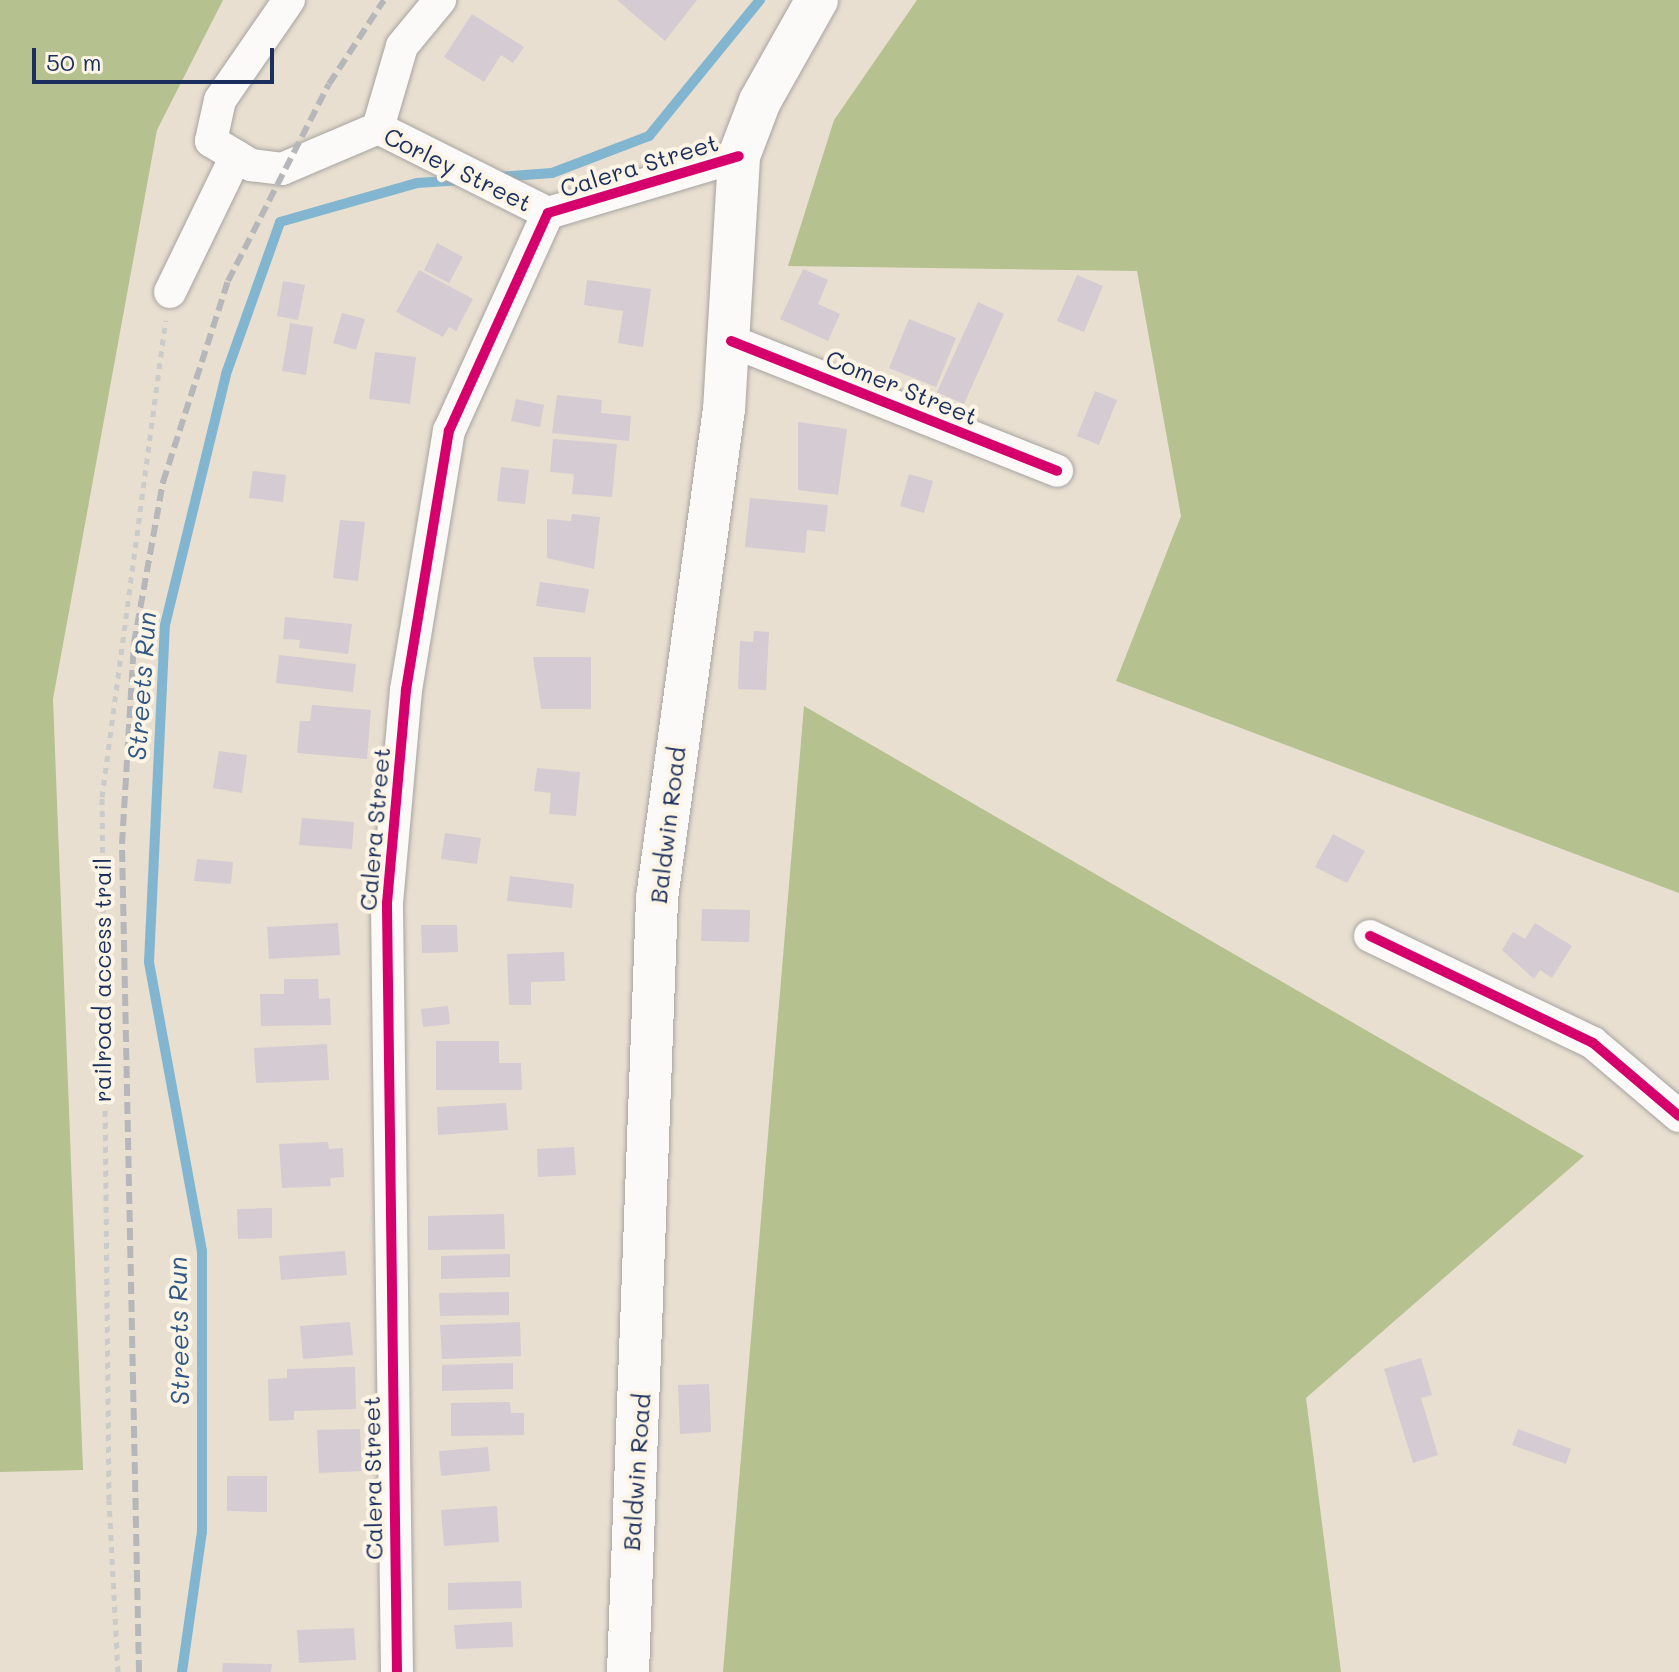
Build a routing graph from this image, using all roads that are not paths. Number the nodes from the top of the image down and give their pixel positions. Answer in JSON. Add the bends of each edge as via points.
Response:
{"nodes":[{"id":1,"x":289,"y":0,"type":"edge"},
{"id":2,"x":440,"y":0,"type":"edge"},
{"id":3,"x":817,"y":0,"type":"edge"},
{"id":4,"x":378,"y":128,"type":"junction"},
{"id":5,"x":236,"y":156,"type":"junction"},
{"id":6,"x":739,"y":156,"type":"junction"},
{"id":7,"x":548,"y":213,"type":"junction"},
{"id":8,"x":170,"y":292,"type":"road end"},
{"id":9,"x":731,"y":341,"type":"junction"},
{"id":10,"x":1057,"y":471,"type":"dead end"},
{"id":11,"x":1370,"y":936,"type":"dead end"},
{"id":12,"x":1679,"y":1116,"type":"edge"},
{"id":13,"x":397,"y":1672,"type":"edge"},
{"id":14,"x":628,"y":1672,"type":"edge"}],
"edges":[{"from":1,"to":5,"type":"street","via":[[220,100],[211,141]]},
{"from":2,"to":4,"type":"street","via":[[402,46]]},
{"from":3,"to":6,"type":"main road","name":"Baldwin Road","via":[[760,101]]},
{"from":4,"to":5,"type":"street","name":"Corley Street","via":[[282,169]]},
{"from":4,"to":7,"type":"street","name":"Corley Street"},
{"from":5,"to":8,"type":"street"},
{"from":6,"to":7,"type":"street","name":"Calera Street"},
{"from":6,"to":9,"type":"main road","name":"Baldwin Road"},
{"from":7,"to":13,"type":"street","name":"Calera Street","via":[[449,431],[406,690],[387,903]]},
{"from":9,"to":10,"type":"street","name":"Comer Street"},
{"from":9,"to":14,"type":"main road","name":"Baldwin Road","via":[[657,898]]},
{"from":11,"to":12,"type":"street","via":[[1593,1043]]}]}
